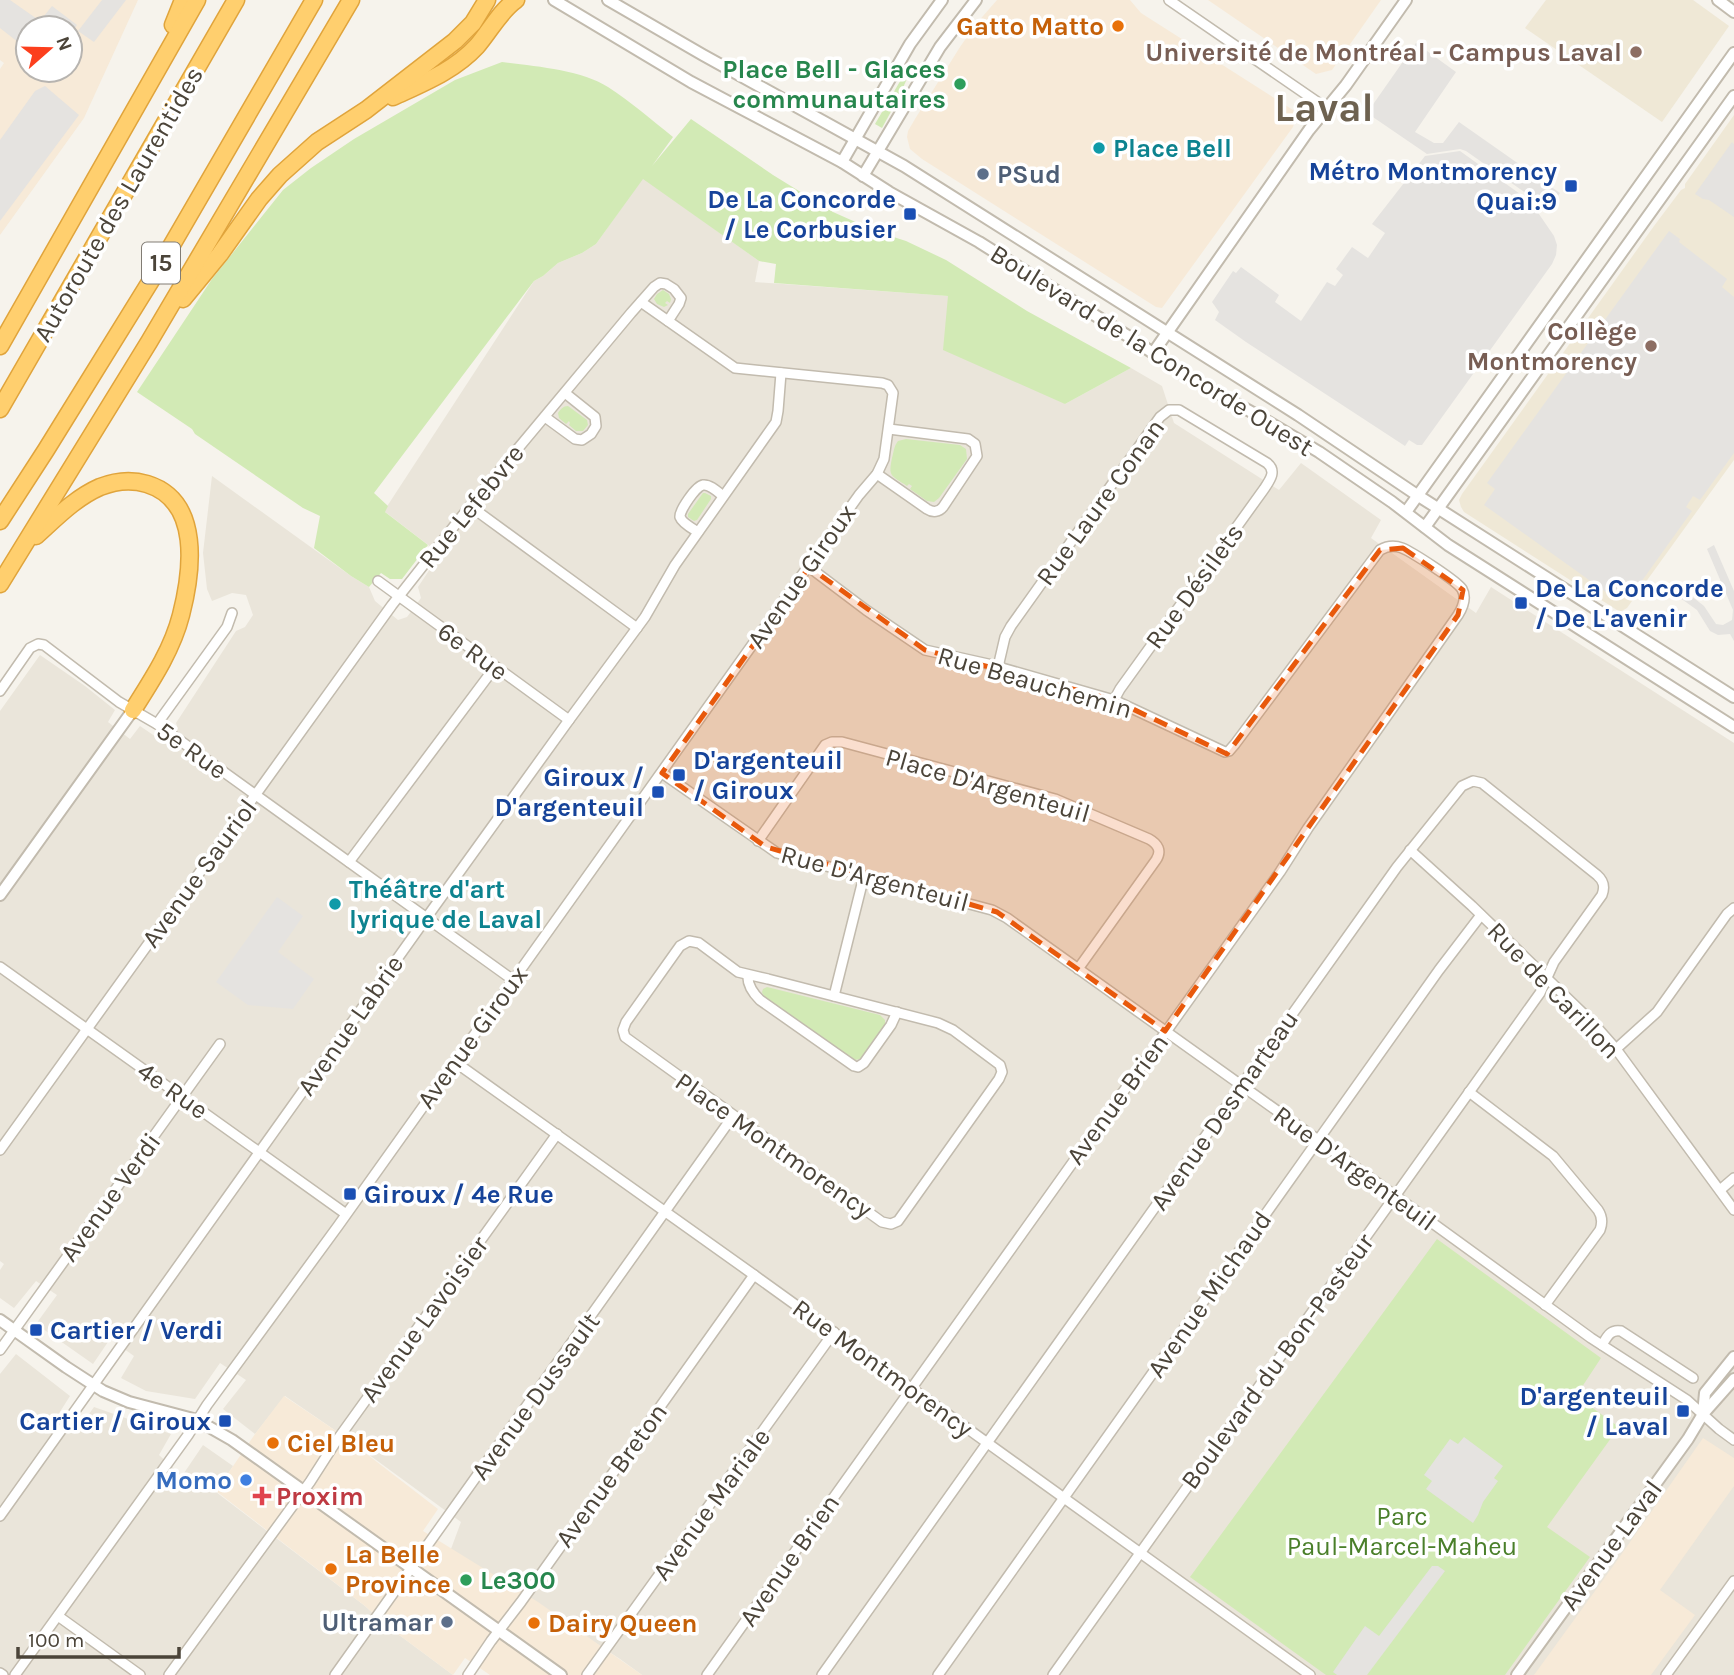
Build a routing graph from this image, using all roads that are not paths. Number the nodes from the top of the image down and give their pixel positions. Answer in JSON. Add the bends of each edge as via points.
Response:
{"nodes":[{"id":1,"x":183,"y":0,"type":"edge"},
{"id":2,"x":197,"y":0,"type":"edge"},
{"id":3,"x":236,"y":0,"type":"edge"},
{"id":4,"x":314,"y":0,"type":"edge"},
{"id":5,"x":351,"y":0,"type":"edge"},
{"id":6,"x":487,"y":0,"type":"edge"},
{"id":7,"x":516,"y":0,"type":"edge"},
{"id":8,"x":554,"y":0,"type":"edge"},
{"id":9,"x":608,"y":0,"type":"edge"},
{"id":10,"x":942,"y":0,"type":"edge"},
{"id":11,"x":976,"y":0,"type":"edge"},
{"id":12,"x":1170,"y":0,"type":"edge"},
{"id":13,"x":1406,"y":0,"type":"edge"},
{"id":14,"x":1718,"y":0,"type":"edge"},
{"id":15,"x":1734,"y":12,"type":"edge"},
{"id":16,"x":1734,"y":53,"type":"edge"},
{"id":17,"x":154,"y":76,"type":"junction"},
{"id":18,"x":1734,"y":96,"type":"edge"},
{"id":19,"x":1326,"y":108,"type":"junction"},
{"id":20,"x":366,"y":110,"type":"junction"},
{"id":21,"x":856,"y":138,"type":"junction"},
{"id":22,"x":879,"y":150,"type":"junction"},
{"id":23,"x":842,"y":162,"type":"junction"},
{"id":24,"x":863,"y":176,"type":"junction"},
{"id":25,"x":642,"y":302,"type":"junction"},
{"id":26,"x":668,"y":321,"type":"junction"},
{"id":27,"x":1167,"y":332,"type":"junction"},
{"id":28,"x":5,"y":333,"type":"edge"},
{"id":29,"x":149,"y":342,"type":"junction"},
{"id":30,"x":0,"y":346,"type":"edge"},
{"id":31,"x":1153,"y":353,"type":"junction"},
{"id":32,"x":781,"y":373,"type":"junction"},
{"id":33,"x":565,"y":393,"type":"junction"},
{"id":34,"x":0,"y":409,"type":"edge"},
{"id":35,"x":545,"y":417,"type":"junction"},
{"id":36,"x":889,"y":429,"type":"junction"},
{"id":37,"x":1272,"y":471,"type":"joint"},
{"id":38,"x":877,"y":474,"type":"junction"},
{"id":39,"x":1417,"y":495,"type":"junction"},
{"id":40,"x":723,"y":496,"type":"junction"},
{"id":41,"x":470,"y":506,"type":"junction"},
{"id":42,"x":1439,"y":509,"type":"junction"},
{"id":43,"x":1406,"y":512,"type":"junction"},
{"id":44,"x":0,"y":521,"type":"edge"},
{"id":45,"x":1425,"y":527,"type":"junction"},
{"id":46,"x":698,"y":532,"type":"junction"},
{"id":47,"x":24,"y":547,"type":"junction"},
{"id":48,"x":1387,"y":547,"type":"joint"},
{"id":49,"x":809,"y":567,"type":"junction"},
{"id":50,"x":378,"y":581,"type":"dead end"},
{"id":51,"x":0,"y":584,"type":"edge"},
{"id":52,"x":399,"y":596,"type":"junction"},
{"id":53,"x":232,"y":613,"type":"dead end"},
{"id":54,"x":637,"y":628,"type":"junction"},
{"id":55,"x":495,"y":667,"type":"junction"},
{"id":56,"x":998,"y":667,"type":"junction"},
{"id":57,"x":0,"y":691,"type":"edge"},
{"id":58,"x":1734,"y":697,"type":"edge"},
{"id":59,"x":1114,"y":700,"type":"junction"},
{"id":60,"x":132,"y":710,"type":"junction"},
{"id":61,"x":569,"y":720,"type":"junction"},
{"id":62,"x":157,"y":724,"type":"junction"},
{"id":63,"x":1734,"y":727,"type":"edge"},
{"id":64,"x":662,"y":773,"type":"junction"},
{"id":65,"x":255,"y":795,"type":"junction"},
{"id":66,"x":758,"y":841,"type":"junction"},
{"id":67,"x":1410,"y":850,"type":"junction"},
{"id":68,"x":349,"y":862,"type":"junction"},
{"id":69,"x":864,"y":876,"type":"junction"},
{"id":70,"x":0,"y":895,"type":"edge"},
{"id":71,"x":1734,"y":908,"type":"edge"},
{"id":72,"x":1481,"y":915,"type":"junction"},
{"id":73,"x":427,"y":917,"type":"junction"},
{"id":74,"x":0,"y":967,"type":"edge"},
{"id":75,"x":1078,"y":969,"type":"junction"},
{"id":76,"x":748,"y":975,"type":"junction"},
{"id":77,"x":1547,"y":978,"type":"junction"},
{"id":78,"x":513,"y":980,"type":"junction"},
{"id":79,"x":834,"y":996,"type":"junction"},
{"id":80,"x":897,"y":1012,"type":"junction"},
{"id":81,"x":86,"y":1028,"type":"junction"},
{"id":82,"x":1165,"y":1031,"type":"junction"},
{"id":83,"x":220,"y":1044,"type":"dead end"},
{"id":84,"x":1616,"y":1049,"type":"junction"},
{"id":85,"x":455,"y":1062,"type":"junction"},
{"id":86,"x":1241,"y":1086,"type":"junction"},
{"id":87,"x":1469,"y":1092,"type":"junction"},
{"id":88,"x":181,"y":1097,"type":"junction"},
{"id":89,"x":733,"y":1116,"type":"junction"},
{"id":90,"x":557,"y":1134,"type":"junction"},
{"id":91,"x":1318,"y":1140,"type":"junction"},
{"id":92,"x":0,"y":1150,"type":"edge"},
{"id":93,"x":260,"y":1152,"type":"junction"},
{"id":94,"x":1734,"y":1178,"type":"edge"},
{"id":95,"x":1720,"y":1190,"type":"junction"},
{"id":96,"x":1394,"y":1196,"type":"junction"},
{"id":97,"x":1734,"y":1210,"type":"edge"},
{"id":98,"x":666,"y":1212,"type":"junction"},
{"id":99,"x":346,"y":1214,"type":"junction"},
{"id":100,"x":754,"y":1275,"type":"junction"},
{"id":101,"x":1545,"y":1305,"type":"junction"},
{"id":102,"x":0,"y":1320,"type":"edge"},
{"id":103,"x":14,"y":1330,"type":"junction"},
{"id":104,"x":834,"y":1332,"type":"junction"},
{"id":105,"x":1602,"y":1345,"type":"junction"},
{"id":106,"x":0,"y":1350,"type":"edge"},
{"id":107,"x":1734,"y":1357,"type":"edge"},
{"id":108,"x":1693,"y":1378,"type":"dead end"},
{"id":109,"x":1734,"y":1379,"type":"edge"},
{"id":110,"x":93,"y":1386,"type":"junction"},
{"id":111,"x":911,"y":1388,"type":"junction"},
{"id":112,"x":1703,"y":1414,"type":"junction"},
{"id":113,"x":197,"y":1420,"type":"junction"},
{"id":114,"x":1734,"y":1440,"type":"edge"},
{"id":115,"x":988,"y":1443,"type":"junction"},
{"id":116,"x":303,"y":1490,"type":"junction"},
{"id":117,"x":1064,"y":1498,"type":"junction"},
{"id":118,"x":0,"y":1516,"type":"edge"},
{"id":119,"x":1140,"y":1553,"type":"junction"},
{"id":120,"x":412,"y":1568,"type":"junction"},
{"id":121,"x":1734,"y":1581,"type":"edge"},
{"id":122,"x":58,"y":1616,"type":"junction"},
{"id":123,"x":499,"y":1631,"type":"junction"},
{"id":124,"x":15,"y":1675,"type":"edge"},
{"id":125,"x":140,"y":1675,"type":"edge"},
{"id":126,"x":169,"y":1675,"type":"edge"},
{"id":127,"x":335,"y":1675,"type":"edge"},
{"id":128,"x":468,"y":1675,"type":"edge"},
{"id":129,"x":561,"y":1675,"type":"edge"},
{"id":130,"x":587,"y":1675,"type":"edge"},
{"id":131,"x":707,"y":1675,"type":"edge"},
{"id":132,"x":822,"y":1675,"type":"edge"},
{"id":133,"x":938,"y":1675,"type":"edge"},
{"id":134,"x":1053,"y":1675,"type":"edge"},
{"id":135,"x":1310,"y":1675,"type":"edge"},
{"id":136,"x":1517,"y":1675,"type":"edge"},
{"id":137,"x":1666,"y":1675,"type":"edge"}],
"edges":[{"from":1,"to":17,"type":"highway"},
{"from":2,"to":17,"type":"highway"},
{"from":3,"to":34,"type":"highway","name":"Autoroute des Laurentides"},
{"from":4,"to":44,"type":"highway","number":"15","via":[[149,284]]},
{"from":5,"to":29,"type":"highway"},
{"from":6,"to":20,"type":"highway","via":[[456,41]]},
{"from":7,"to":20,"type":"highway","via":[[453,66]]},
{"from":8,"to":23,"type":"street","name":"Boulevard de la Concorde Ouest","via":[[691,82]]},
{"from":9,"to":21,"type":"street","name":"Boulevard de la Concorde Ouest"},
{"from":10,"to":21,"type":"street","via":[[910,44]]},
{"from":11,"to":22,"type":"street","via":[[940,47]]},
{"from":12,"to":19,"type":"street"},
{"from":13,"to":19,"type":"street"},
{"from":14,"to":15,"type":"street"},
{"from":16,"to":39,"type":"street"},
{"from":17,"to":28,"type":"highway"},
{"from":18,"to":42,"type":"street"},
{"from":19,"to":27,"type":"street"},
{"from":20,"to":29,"type":"highway","via":[[317,142],[280,175]]},
{"from":21,"to":22,"type":"street","name":"Boulevard de la Concorde Ouest"},
{"from":21,"to":23,"type":"street"},
{"from":22,"to":24,"type":"street"},
{"from":22,"to":27,"type":"street","name":"Boulevard de la Concorde Ouest"},
{"from":23,"to":24,"type":"street","name":"Boulevard de la Concorde Ouest"},
{"from":24,"to":31,"type":"street","name":"Boulevard de la Concorde Ouest","via":[[979,242]]},
{"from":25,"to":26,"type":"street"},
{"from":25,"to":26,"type":"street","name":"Rue Lefebvre","via":[[657,285],[670,285],[681,298]]},
{"from":25,"to":33,"type":"street","name":"Rue Lefebvre"},
{"from":26,"to":32,"type":"street","via":[[735,368]]},
{"from":27,"to":31,"type":"street"},
{"from":27,"to":39,"type":"street","name":"Boulevard de la Concorde Ouest"},
{"from":28,"to":30,"type":"highway"},
{"from":29,"to":47,"type":"highway"},
{"from":31,"to":43,"type":"street","name":"Boulevard de la Concorde Ouest","via":[[1319,452]]},
{"from":32,"to":36,"type":"street","name":"Avenue Giroux","via":[[890,387]]},
{"from":32,"to":40,"type":"street","name":"Avenue Labrie","via":[[776,422]]},
{"from":33,"to":35,"type":"street","name":"Rue Lefebvre"},
{"from":33,"to":35,"type":"street","via":[[595,417],[591,434],[575,439]]},
{"from":35,"to":41,"type":"street","name":"Rue Lefebvre"},
{"from":36,"to":38,"type":"street","name":"Avenue Giroux"},
{"from":36,"to":38,"type":"street","via":[[968,439],[977,456],[943,507],[934,512]]},
{"from":37,"to":56,"type":"street","name":"Rue Laure Conan","via":[[1267,463],[1185,413],[1166,411],[1011,626]]},
{"from":37,"to":59,"type":"street","name":"Rue Désilets","via":[[1271,479]]},
{"from":38,"to":49,"type":"street","name":"Avenue Giroux"},
{"from":39,"to":42,"type":"street","name":"Boulevard de la Concorde Ouest"},
{"from":39,"to":43,"type":"street"},
{"from":40,"to":46,"type":"street","name":"Avenue Labrie"},
{"from":40,"to":46,"type":"street","via":[[701,486],[682,509],[682,521]]},
{"from":41,"to":52,"type":"street","name":"Rue Lefebvre"},
{"from":41,"to":54,"type":"street"},
{"from":42,"to":45,"type":"street"},
{"from":42,"to":58,"type":"street","name":"Boulevard de la Concorde Ouest"},
{"from":43,"to":45,"type":"street","name":"Boulevard de la Concorde Ouest"},
{"from":45,"to":63,"type":"street","name":"Boulevard de la Concorde Ouest"},
{"from":46,"to":54,"type":"street","name":"Avenue Labrie"},
{"from":47,"to":51,"type":"highway"},
{"from":47,"to":60,"type":"highway","via":[[76,500],[111,483],[154,486],[180,509],[189,539],[183,605],[168,650]]},
{"from":48,"to":59,"type":"street","name":"Rue Beauchemin","via":[[1376,554],[1229,751]]},
{"from":48,"to":82,"type":"street","name":"Avenue Brien","via":[[1403,548],[1455,582],[1463,590],[1462,608]]},
{"from":49,"to":56,"type":"street","name":"Rue Beauchemin","via":[[920,648]]},
{"from":49,"to":64,"type":"street","name":"Avenue Giroux"},
{"from":50,"to":52,"type":"street","name":"6e Rue"},
{"from":52,"to":55,"type":"street","name":"6e Rue"},
{"from":52,"to":65,"type":"street","name":"Avenue Sauriol"},
{"from":53,"to":62,"type":"street","via":[[227,627]]},
{"from":54,"to":61,"type":"street","name":"Avenue Labrie"},
{"from":55,"to":61,"type":"street","name":"6e Rue"},
{"from":55,"to":68,"type":"street"},
{"from":56,"to":59,"type":"street","name":"Rue Beauchemin"},
{"from":57,"to":60,"type":"street","name":"5e Rue","via":[[30,648],[40,644]]},
{"from":60,"to":62,"type":"street","name":"5e Rue"},
{"from":60,"to":70,"type":"street"},
{"from":61,"to":73,"type":"street","name":"Avenue Labrie"},
{"from":62,"to":65,"type":"street","name":"5e Rue"},
{"from":64,"to":66,"type":"street","name":"Rue D'Argenteuil"},
{"from":64,"to":78,"type":"street","name":"Avenue Giroux"},
{"from":65,"to":68,"type":"street","name":"5e Rue"},
{"from":65,"to":81,"type":"street","name":"Avenue Sauriol"},
{"from":66,"to":69,"type":"street","name":"Rue D'Argenteuil","via":[[777,853]]},
{"from":66,"to":75,"type":"street","name":"Place D'Argenteuil","via":[[832,741],[1062,802],[1149,839],[1160,852]]},
{"from":67,"to":72,"type":"street","name":"Rue de Carillon"},
{"from":67,"to":77,"type":"street","name":"Avenue Desmarteau","via":[[1462,786],[1476,781],[1600,877],[1602,895]]},
{"from":67,"to":86,"type":"street","name":"Avenue Desmarteau"},
{"from":68,"to":73,"type":"street","name":"5e Rue"},
{"from":69,"to":75,"type":"street","name":"Rue D'Argenteuil","via":[[992,910]]},
{"from":69,"to":79,"type":"street"},
{"from":71,"to":84,"type":"street","via":[[1657,1012]]},
{"from":72,"to":77,"type":"street","name":"Rue de Carillon"},
{"from":72,"to":91,"type":"street","name":"Avenue Michaud"},
{"from":73,"to":78,"type":"street","name":"5e Rue"},
{"from":73,"to":93,"type":"street","name":"Avenue Labrie"},
{"from":74,"to":81,"type":"street","name":"4e Rue"},
{"from":75,"to":82,"type":"street","name":"Rue D'Argenteuil"},
{"from":76,"to":79,"type":"street","name":"Place Montmorency"},
{"from":76,"to":80,"type":"street","name":"Place Montmorency","via":[[750,988],[760,1000],[854,1066],[865,1062]]},
{"from":76,"to":89,"type":"street","name":"Place Montmorency","via":[[696,942],[686,942],[623,1030],[629,1041]]},
{"from":77,"to":84,"type":"street","name":"Rue de Carillon"},
{"from":77,"to":87,"type":"street","name":"Boulevard du Bon-Pasteur"},
{"from":78,"to":85,"type":"street","name":"Avenue Giroux"},
{"from":79,"to":80,"type":"street","name":"Place Montmorency"},
{"from":80,"to":89,"type":"street","name":"Place Montmorency","via":[[953,1030],[995,1061],[1002,1072],[896,1222],[882,1222]]},
{"from":81,"to":88,"type":"street","name":"4e Rue"},
{"from":81,"to":92,"type":"street","name":"Avenue Sauriol"},
{"from":82,"to":86,"type":"street","name":"Rue D'Argenteuil"},
{"from":82,"to":111,"type":"street","name":"Avenue Brien"},
{"from":83,"to":88,"type":"street","name":"Avenue Verdi"},
{"from":84,"to":95,"type":"street","name":"Rue de Carillon"},
{"from":85,"to":90,"type":"street","name":"Rue Montmorency"},
{"from":85,"to":99,"type":"street","name":"Avenue Giroux"},
{"from":86,"to":91,"type":"street","name":"Rue D'Argenteuil"},
{"from":86,"to":115,"type":"street","name":"Avenue Desmarteau"},
{"from":87,"to":96,"type":"street","name":"Boulevard du Bon-Pasteur"},
{"from":87,"to":101,"type":"street","via":[[1553,1156],[1601,1216],[1598,1233]]},
{"from":88,"to":93,"type":"street","name":"4e Rue"},
{"from":88,"to":103,"type":"street","name":"Avenue Verdi"},
{"from":89,"to":98,"type":"street","name":"Avenue Dussault"},
{"from":90,"to":98,"type":"street","name":"Rue Montmorency"},
{"from":90,"to":116,"type":"street","name":"Avenue Lavoisier"},
{"from":91,"to":96,"type":"street","name":"Rue D'Argenteuil"},
{"from":91,"to":117,"type":"street","name":"Avenue Michaud"},
{"from":93,"to":99,"type":"street","name":"4e Rue"},
{"from":93,"to":110,"type":"street","name":"Avenue Labrie"},
{"from":94,"to":95,"type":"street"},
{"from":95,"to":97,"type":"street","name":"Rue de Carillon"},
{"from":96,"to":101,"type":"street","name":"Rue D'Argenteuil"},
{"from":96,"to":119,"type":"street","name":"Boulevard du Bon-Pasteur"},
{"from":98,"to":100,"type":"street","name":"Rue Montmorency"},
{"from":98,"to":120,"type":"street","name":"Avenue Dussault"},
{"from":99,"to":113,"type":"street","name":"Avenue Giroux"},
{"from":100,"to":104,"type":"street","name":"Rue Montmorency"},
{"from":100,"to":123,"type":"street","name":"Avenue Breton"},
{"from":101,"to":105,"type":"street","name":"Rue D'Argenteuil"},
{"from":102,"to":103,"type":"street"},
{"from":103,"to":106,"type":"street","name":"Avenue Verdi"},
{"from":103,"to":110,"type":"street"},
{"from":104,"to":111,"type":"street","name":"Rue Montmorency"},
{"from":104,"to":130,"type":"street","name":"Avenue Mariale"},
{"from":105,"to":108,"type":"street","via":[[1614,1330],[1621,1331]]},
{"from":105,"to":112,"type":"street","name":"Rue D'Argenteuil"},
{"from":107,"to":112,"type":"street","via":[[1705,1393]]},
{"from":109,"to":112,"type":"street"},
{"from":110,"to":113,"type":"street","via":[[129,1402]]},
{"from":110,"to":118,"type":"street","name":"Avenue Labrie"},
{"from":111,"to":115,"type":"street","name":"Rue Montmorency"},
{"from":111,"to":131,"type":"street","name":"Avenue Brien"},
{"from":112,"to":114,"type":"street","name":"Rue D'Argenteuil"},
{"from":112,"to":136,"type":"street","name":"Avenue Laval"},
{"from":113,"to":116,"type":"street"},
{"from":113,"to":122,"type":"street","name":"Avenue Giroux"},
{"from":115,"to":117,"type":"street","name":"Rue Montmorency"},
{"from":115,"to":132,"type":"street","name":"Avenue Desmarteau"},
{"from":116,"to":120,"type":"street"},
{"from":116,"to":126,"type":"street","name":"Avenue Lavoisier"},
{"from":117,"to":119,"type":"street","name":"Rue Montmorency"},
{"from":117,"to":133,"type":"street","name":"Avenue Michaud"},
{"from":119,"to":134,"type":"street","name":"Boulevard du Bon-Pasteur"},
{"from":119,"to":135,"type":"street","name":"Rue Montmorency"},
{"from":120,"to":123,"type":"street"},
{"from":120,"to":127,"type":"street","name":"Avenue Dussault"},
{"from":121,"to":137,"type":"street"},
{"from":122,"to":124,"type":"street","name":"Avenue Giroux"},
{"from":122,"to":125,"type":"street"},
{"from":123,"to":128,"type":"street","name":"Avenue Breton"},
{"from":123,"to":129,"type":"street"}]}
